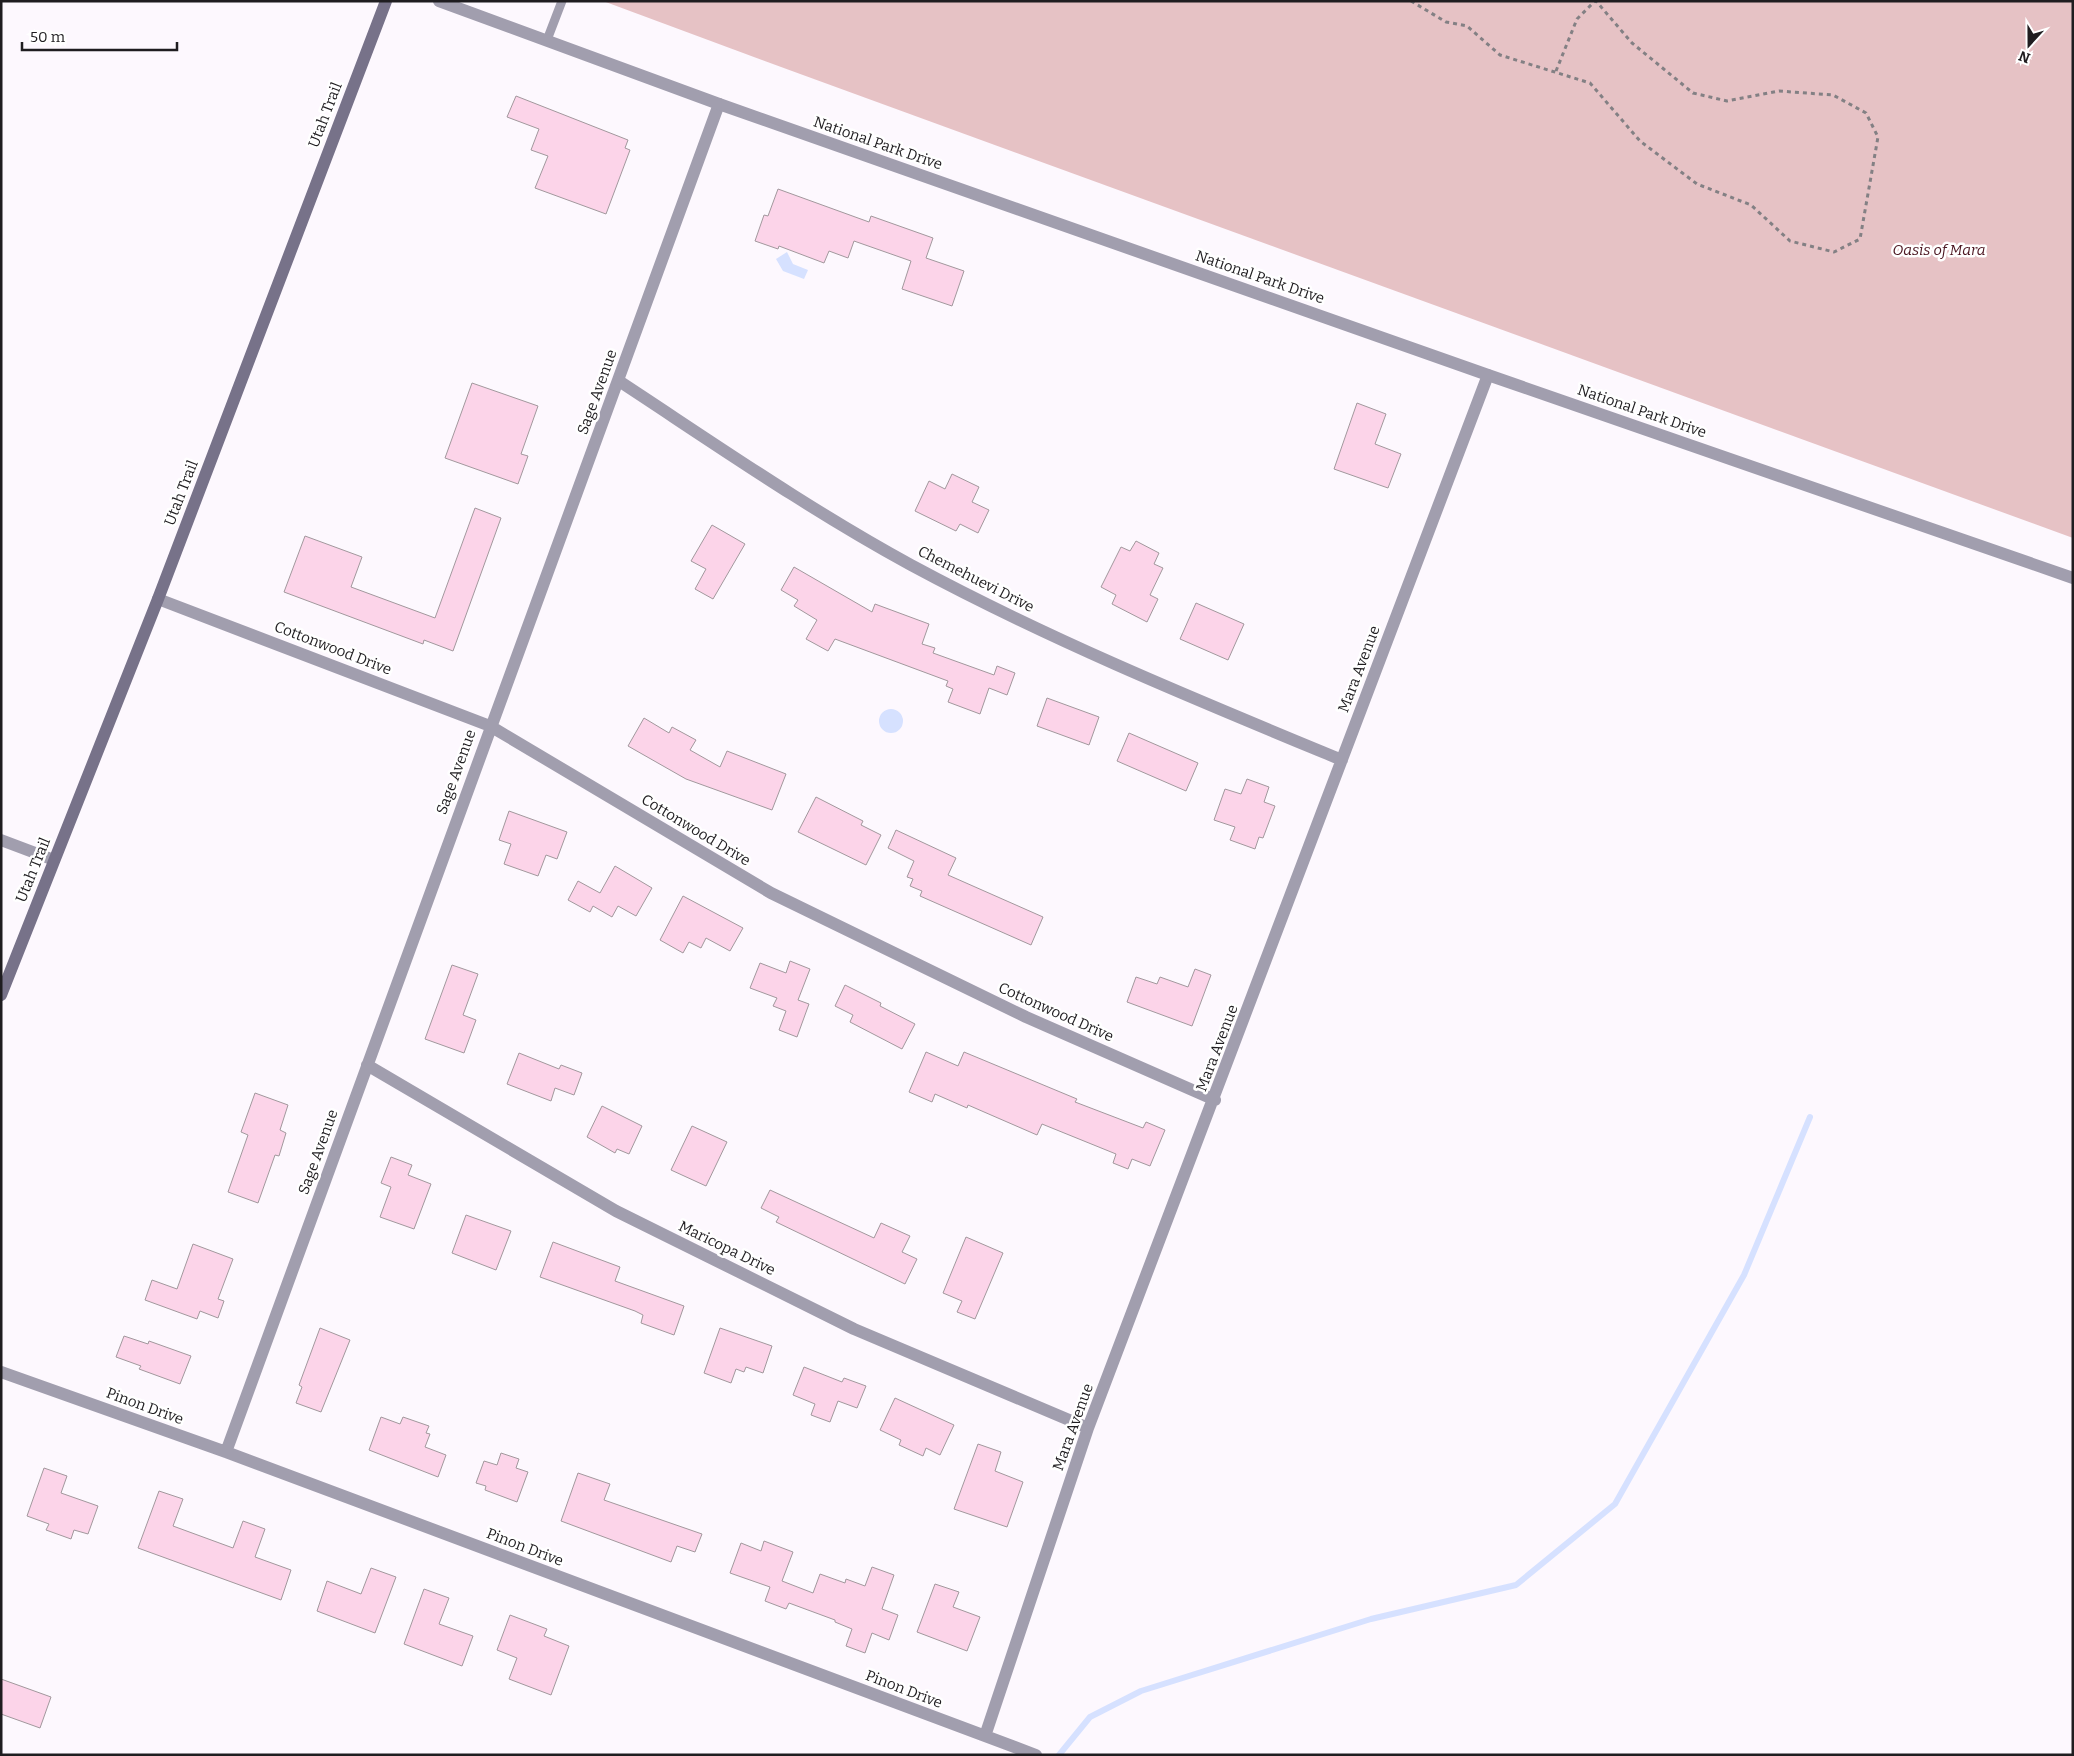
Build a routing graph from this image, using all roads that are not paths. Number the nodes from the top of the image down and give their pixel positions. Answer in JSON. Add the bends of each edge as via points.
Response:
{"nodes":[{"id":1,"x":386,"y":1,"type":"edge"},
{"id":2,"x":439,"y":1,"type":"edge"},
{"id":3,"x":562,"y":1,"type":"edge"},
{"id":4,"x":547,"y":40,"type":"junction"},
{"id":5,"x":719,"y":104,"type":"junction"},
{"id":6,"x":1488,"y":375,"type":"junction"},
{"id":7,"x":619,"y":381,"type":"junction"},
{"id":8,"x":2073,"y":578,"type":"edge"},
{"id":9,"x":158,"y":599,"type":"junction"},
{"id":10,"x":490,"y":726,"type":"junction"},
{"id":11,"x":1342,"y":760,"type":"junction"},
{"id":12,"x":1,"y":840,"type":"edge"},
{"id":13,"x":54,"y":860,"type":"junction"},
{"id":14,"x":1,"y":995,"type":"edge"},
{"id":15,"x":367,"y":1065,"type":"junction"},
{"id":16,"x":1215,"y":1100,"type":"junction"},
{"id":17,"x":1,"y":1372,"type":"edge"},
{"id":18,"x":1088,"y":1428,"type":"junction"},
{"id":19,"x":226,"y":1452,"type":"junction"},
{"id":20,"x":985,"y":1736,"type":"junction"},
{"id":21,"x":1036,"y":1755,"type":"edge"}],
"edges":[{"from":1,"to":9,"type":"main road","name":"Utah Trail"},
{"from":2,"to":4,"type":"street","name":"National Park Drive"},
{"from":3,"to":4,"type":"lane"},
{"from":4,"to":5,"type":"street","name":"National Park Drive"},
{"from":5,"to":6,"type":"street","name":"National Park Drive"},
{"from":5,"to":7,"type":"street","name":"Sage Avenue"},
{"from":6,"to":8,"type":"street","name":"National Park Drive"},
{"from":6,"to":11,"type":"street","name":"Mara Avenue"},
{"from":7,"to":10,"type":"street","name":"Sage Avenue"},
{"from":7,"to":11,"type":"street","name":"Chemehuevi Drive","via":[[814,509],[911,565],[1177,692]]},
{"from":9,"to":10,"type":"street","name":"Cottonwood Drive"},
{"from":9,"to":13,"type":"main road","name":"Utah Trail"},
{"from":10,"to":15,"type":"street","name":"Sage Avenue"},
{"from":10,"to":16,"type":"street","name":"Cottonwood Drive","via":[[771,893],[1026,1017]]},
{"from":11,"to":16,"type":"street","name":"Mara Avenue"},
{"from":12,"to":13,"type":"street"},
{"from":13,"to":14,"type":"main road","name":"Utah Trail"},
{"from":15,"to":18,"type":"street","name":"Maricopa Drive","via":[[616,1212],[854,1329]]},
{"from":15,"to":19,"type":"street","name":"Sage Avenue"},
{"from":16,"to":18,"type":"street","name":"Mara Avenue"},
{"from":17,"to":19,"type":"street","name":"Pinon Drive"},
{"from":18,"to":20,"type":"street","name":"Mara Avenue"},
{"from":19,"to":20,"type":"street","name":"Pinon Drive"},
{"from":20,"to":21,"type":"street","name":"Pinon Drive"}]}
